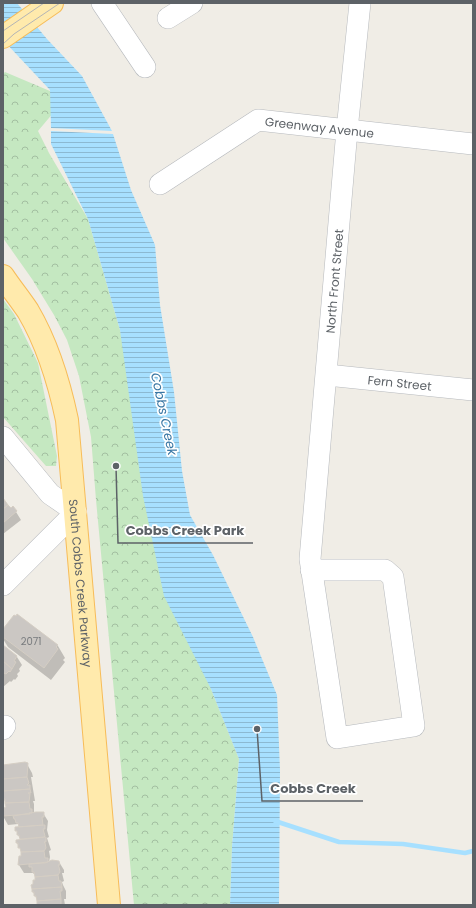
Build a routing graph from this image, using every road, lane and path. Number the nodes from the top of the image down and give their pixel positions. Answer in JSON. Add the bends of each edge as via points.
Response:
{"nodes":[{"id":1,"x":102,"y":3,"type":"edge"},
{"id":2,"x":192,"y":3,"type":"edge"},
{"id":3,"x":360,"y":3,"type":"edge"},
{"id":4,"x":44,"y":8,"type":"edge"},
{"id":5,"x":168,"y":18,"type":"dead end"},
{"id":6,"x":7,"y":34,"type":"edge"},
{"id":7,"x":145,"y":67,"type":"dead end"},
{"id":8,"x":347,"y":130,"type":"junction"},
{"id":9,"x":473,"y":144,"type":"edge"},
{"id":10,"x":160,"y":184,"type":"dead end"},
{"id":11,"x":3,"y":276,"type":"edge"},
{"id":12,"x":327,"y":375,"type":"junction"},
{"id":13,"x":473,"y":390,"type":"edge"},
{"id":14,"x":3,"y":437,"type":"edge"},
{"id":15,"x":76,"y":512,"type":"junction"},
{"id":16,"x":311,"y":564,"type":"junction"},
{"id":17,"x":3,"y":585,"type":"edge"},
{"id":18,"x":109,"y":905,"type":"edge"}],
"edges":[{"from":1,"to":7,"type":"street"},
{"from":2,"to":5,"type":"street"},
{"from":3,"to":8,"type":"street","name":"North Front Street"},
{"from":4,"to":6,"type":"main road"},
{"from":8,"to":9,"type":"street","name":"Greenway Avenue"},
{"from":8,"to":10,"type":"street","name":"Greenway Avenue","via":[[258,120]]},
{"from":8,"to":12,"type":"street","name":"North Front Street"},
{"from":11,"to":15,"type":"main road","name":"South Cobbs Creek Parkway","via":[[40,334],[56,376],[67,420]]},
{"from":12,"to":13,"type":"street","name":"Fern Street"},
{"from":12,"to":16,"type":"street","name":"North Front Street"},
{"from":14,"to":15,"type":"street","via":[[50,494]]},
{"from":15,"to":17,"type":"street"},
{"from":15,"to":18,"type":"main road","name":"South Cobbs Creek Parkway"},
{"from":16,"to":16,"type":"street","name":"North Front Street","via":[[337,738],[414,726],[393,577],[385,570]]}]}
